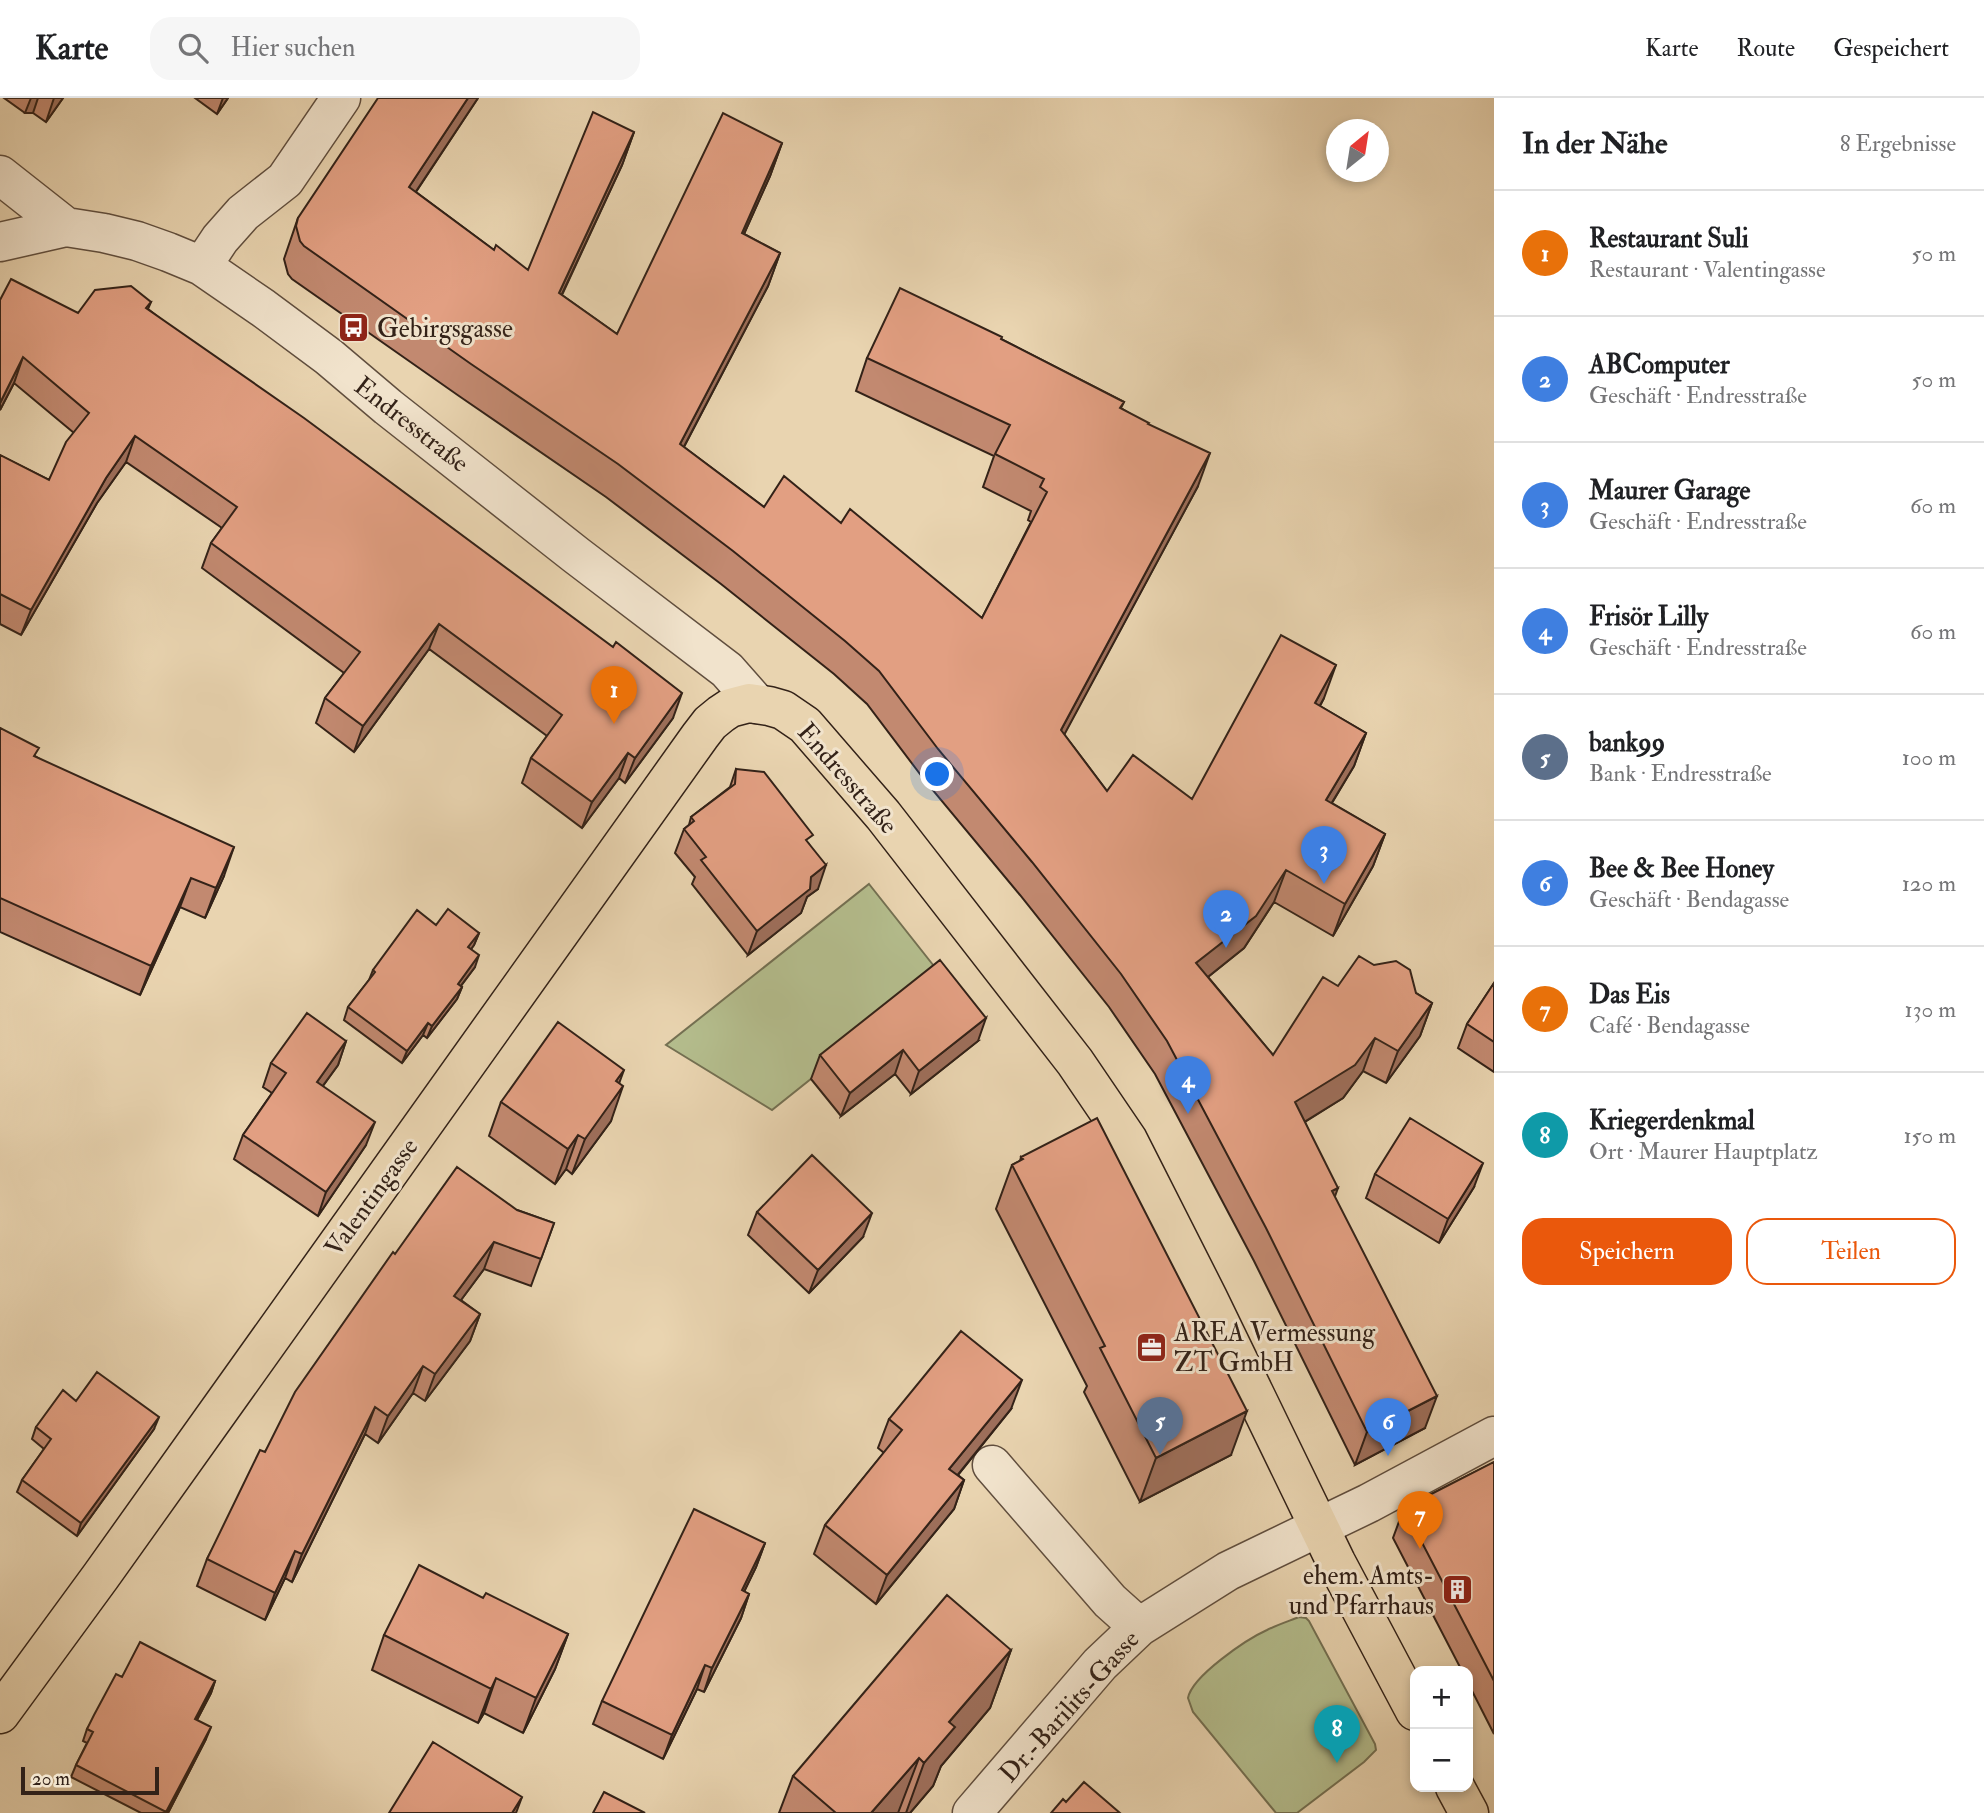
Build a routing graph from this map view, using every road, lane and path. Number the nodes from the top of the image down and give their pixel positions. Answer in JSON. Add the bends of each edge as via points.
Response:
{"nodes":[{"id":1,"x":341,"y":98,"type":"edge"},
{"id":2,"x":0,"y":174,"type":"edge"},
{"id":3,"x":65,"y":227,"type":"junction"},
{"id":4,"x":0,"y":242,"type":"edge"},
{"id":5,"x":202,"y":266,"type":"junction"},
{"id":6,"x":757,"y":704,"type":"junction"},
{"id":7,"x":1494,"y":1436,"type":"edge"},
{"id":8,"x":992,"y":1465,"type":"dead end"},
{"id":9,"x":1319,"y":1527,"type":"junction"},
{"id":10,"x":1127,"y":1637,"type":"junction"},
{"id":11,"x":1410,"y":1701,"type":"edge"},
{"id":12,"x":0,"y":1714,"type":"edge"},
{"id":13,"x":1458,"y":1792,"type":"edge"},
{"id":14,"x":972,"y":1813,"type":"edge"},
{"id":15,"x":1469,"y":1813,"type":"edge"}],
"edges":[{"from":1,"to":5,"type":"street","via":[[285,180],[243,213]]},
{"from":2,"to":3,"type":"street"},
{"from":3,"to":4,"type":"street"},
{"from":3,"to":5,"type":"street","name":"Endresstraße","via":[[137,241]]},
{"from":5,"to":6,"type":"street","name":"Endresstraße","via":[[329,358],[727,670]]},
{"from":6,"to":9,"type":"main road","name":"Endresstraße","via":[[783,710],[805,725],[883,815],[1076,1062],[1128,1140]]},
{"from":6,"to":12,"type":"main road","name":"Valentingasse","via":[[730,708],[710,723]]},
{"from":7,"to":9,"type":"street","name":"Dr.-Barilits-Gasse"},
{"from":8,"to":10,"type":"street","via":[[1110,1601]]},
{"from":9,"to":10,"type":"street","name":"Dr.-Barilits-Gasse","via":[[1228,1571]]},
{"from":9,"to":11,"type":"main road","name":"Endresstraße"},
{"from":10,"to":14,"type":"street","name":"Dr.-Barilits-Gasse"},
{"from":13,"to":15,"type":"main road"}]}
